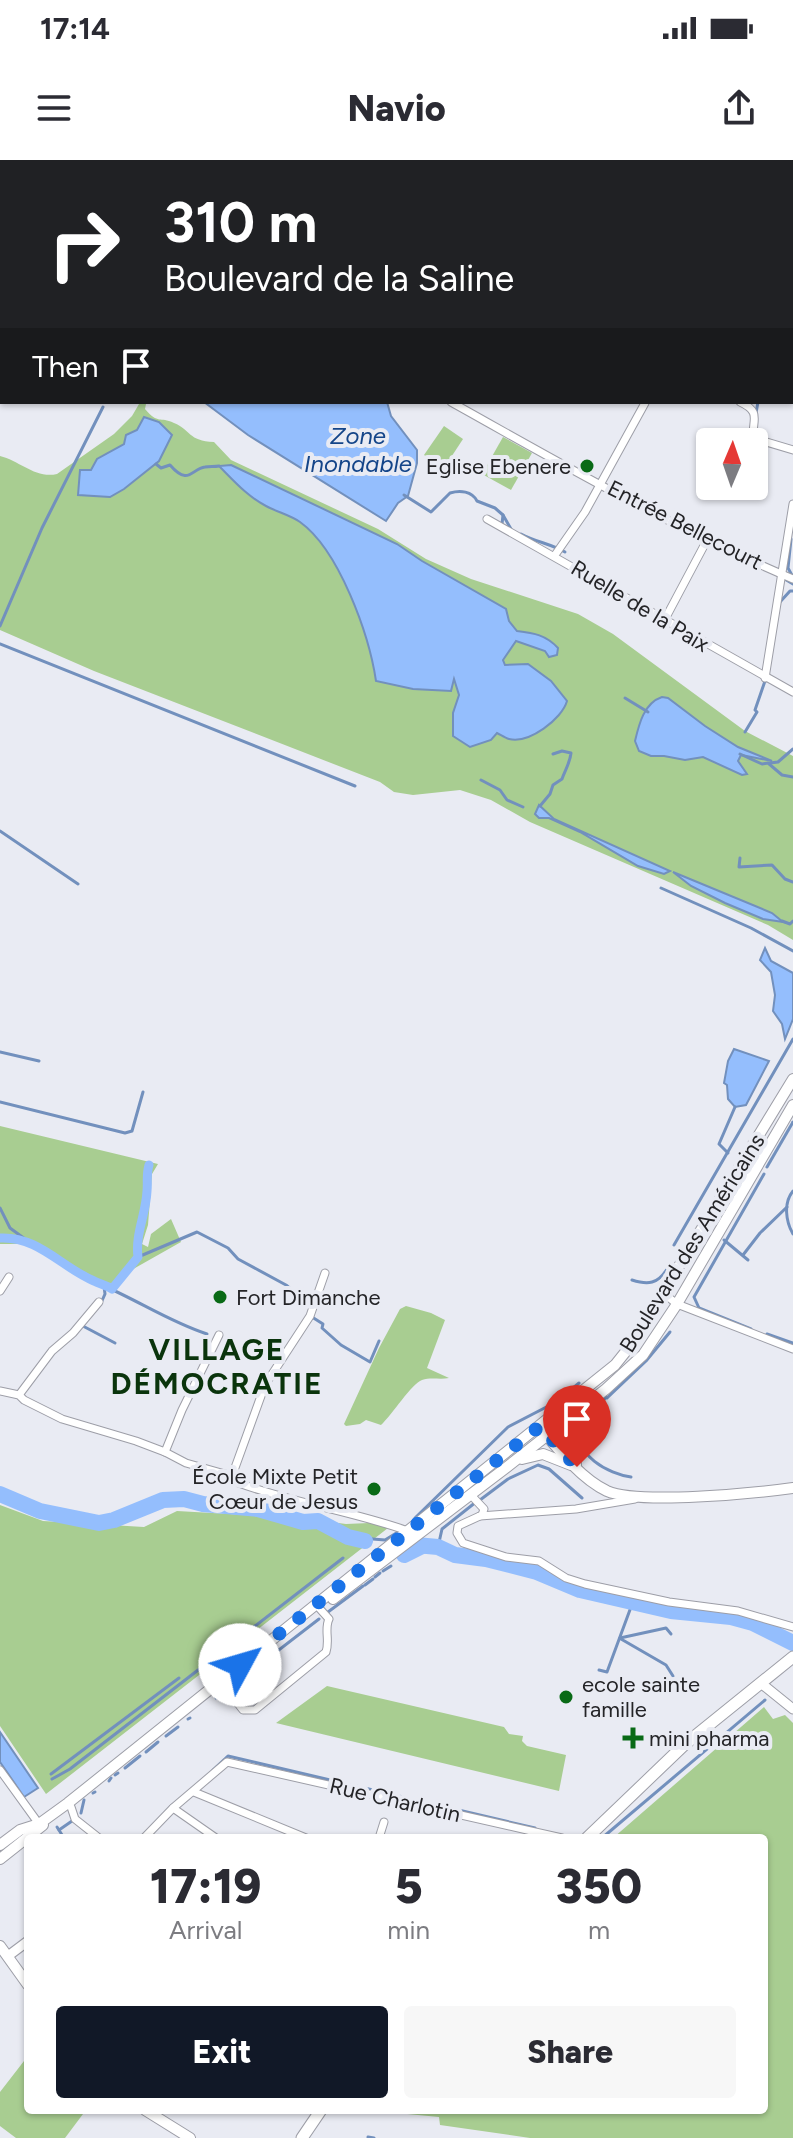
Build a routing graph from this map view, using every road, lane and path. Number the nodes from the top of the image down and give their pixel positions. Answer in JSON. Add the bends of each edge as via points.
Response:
{"nodes":[{"id":1,"x":455,"y":404,"type":"edge"},
{"id":2,"x":644,"y":404,"type":"edge"},
{"id":3,"x":744,"y":404,"type":"edge"},
{"id":4,"x":793,"y":450,"type":"edge"},
{"id":5,"x":602,"y":483,"type":"junction"},
{"id":6,"x":793,"y":504,"type":"edge"},
{"id":7,"x":487,"y":519,"type":"dead end"},
{"id":8,"x":707,"y":540,"type":"junction"},
{"id":9,"x":555,"y":555,"type":"junction"},
{"id":10,"x":782,"y":574,"type":"junction"},
{"id":11,"x":793,"y":579,"type":"edge"},
{"id":12,"x":664,"y":621,"type":"junction"},
{"id":13,"x":765,"y":678,"type":"junction"},
{"id":14,"x":793,"y":692,"type":"edge"},
{"id":15,"x":793,"y":1079,"type":"edge"},
{"id":16,"x":793,"y":1105,"type":"edge"},
{"id":17,"x":325,"y":1273,"type":"dead end"},
{"id":18,"x":9,"y":1277,"type":"dead end"},
{"id":19,"x":0,"y":1291,"type":"edge"},
{"id":20,"x":663,"y":1293,"type":"junction"},
{"id":21,"x":99,"y":1302,"type":"dead end"},
{"id":22,"x":677,"y":1304,"type":"junction"},
{"id":23,"x":219,"y":1335,"type":"dead end"},
{"id":24,"x":793,"y":1349,"type":"edge"},
{"id":25,"x":0,"y":1391,"type":"edge"},
{"id":26,"x":19,"y":1395,"type":"junction"},
{"id":27,"x":589,"y":1402,"type":"junction"},
{"id":28,"x":544,"y":1431,"type":"junction"},
{"id":29,"x":165,"y":1452,"type":"junction"},
{"id":30,"x":507,"y":1467,"type":"junction"},
{"id":31,"x":577,"y":1467,"type":"junction"},
{"id":32,"x":232,"y":1476,"type":"junction"},
{"id":33,"x":793,"y":1488,"type":"edge"},
{"id":34,"x":470,"y":1494,"type":"junction"},
{"id":35,"x":645,"y":1497,"type":"junction"},
{"id":36,"x":474,"y":1517,"type":"junction"},
{"id":37,"x":408,"y":1534,"type":"junction"},
{"id":38,"x":378,"y":1560,"type":"junction"},
{"id":39,"x":320,"y":1609,"type":"junction"},
{"id":40,"x":793,"y":1627,"type":"edge"},
{"id":41,"x":793,"y":1657,"type":"edge"},
{"id":42,"x":222,"y":1683,"type":"junction"},
{"id":43,"x":762,"y":1684,"type":"junction"},
{"id":44,"x":793,"y":1709,"type":"edge"},
{"id":45,"x":0,"y":1770,"type":"edge"},
{"id":46,"x":194,"y":1792,"type":"junction"},
{"id":47,"x":71,"y":1807,"type":"junction"},
{"id":48,"x":173,"y":1808,"type":"junction"},
{"id":49,"x":384,"y":1822,"type":"dead end"},
{"id":50,"x":41,"y":1830,"type":"edge"},
{"id":51,"x":94,"y":1834,"type":"edge"},
{"id":52,"x":148,"y":1834,"type":"edge"},
{"id":53,"x":210,"y":1834,"type":"edge"},
{"id":54,"x":296,"y":1834,"type":"edge"},
{"id":55,"x":380,"y":1834,"type":"edge"},
{"id":56,"x":544,"y":1834,"type":"edge"},
{"id":57,"x":591,"y":1834,"type":"edge"},
{"id":58,"x":24,"y":1842,"type":"edge"},
{"id":59,"x":0,"y":1845,"type":"edge"},
{"id":60,"x":0,"y":1859,"type":"edge"},
{"id":61,"x":24,"y":1944,"type":"edge"},
{"id":62,"x":0,"y":1946,"type":"edge"},
{"id":63,"x":8,"y":1956,"type":"junction"},
{"id":64,"x":24,"y":1979,"type":"edge"},
{"id":65,"x":151,"y":2114,"type":"edge"},
{"id":66,"x":318,"y":2114,"type":"edge"},
{"id":67,"x":190,"y":2138,"type":"edge"},
{"id":68,"x":302,"y":2138,"type":"edge"}],
"edges":[{"from":1,"to":5,"type":"street","name":"Entrée Bellecourt"},
{"from":2,"to":5,"type":"street"},
{"from":3,"to":4,"type":"street","via":[[755,415],[753,438]]},
{"from":5,"to":8,"type":"street","name":"Entrée Bellecourt"},
{"from":5,"to":9,"type":"street"},
{"from":6,"to":10,"type":"street"},
{"from":7,"to":9,"type":"street","name":"Ruelle de la Paix"},
{"from":8,"to":10,"type":"street","name":"Entrée Bellecourt"},
{"from":8,"to":12,"type":"street"},
{"from":9,"to":12,"type":"street","name":"Ruelle de la Paix"},
{"from":10,"to":11,"type":"street","name":"Entrée Bellecourt"},
{"from":10,"to":13,"type":"street"},
{"from":12,"to":13,"type":"street","name":"Ruelle de la Paix"},
{"from":13,"to":14,"type":"street","name":"Ruelle de la Paix"},
{"from":15,"to":20,"type":"main road","name":"Boulevard des Américains"},
{"from":16,"to":22,"type":"main road","name":"Boulevard des Américains"},
{"from":17,"to":32,"type":"street","via":[[310,1316],[265,1385]]},
{"from":18,"to":19,"type":"street"},
{"from":20,"to":22,"type":"street"},
{"from":20,"to":28,"type":"main road","name":"Boulevard des Américains","via":[[615,1365]]},
{"from":21,"to":26,"type":"street"},
{"from":22,"to":24,"type":"street"},
{"from":22,"to":27,"type":"main road","name":"Boulevard des Américains","via":[[643,1355]]},
{"from":23,"to":29,"type":"street"},
{"from":25,"to":26,"type":"street"},
{"from":26,"to":29,"type":"street","via":[[62,1419]]},
{"from":27,"to":28,"type":"main road","name":"Boulevard des Américains"},
{"from":27,"to":31,"type":"main road","via":[[573,1430]]},
{"from":28,"to":30,"type":"main road"},
{"from":28,"to":31,"type":"main road"},
{"from":28,"to":37,"type":"main road"},
{"from":29,"to":32,"type":"street"},
{"from":30,"to":31,"type":"main road","via":[[543,1454]]},
{"from":30,"to":34,"type":"main road"},
{"from":31,"to":35,"type":"main road","via":[[609,1492]]},
{"from":32,"to":37,"type":"street","via":[[265,1493],[369,1517]]},
{"from":33,"to":35,"type":"main road"},
{"from":34,"to":36,"type":"street","via":[[484,1509]]},
{"from":34,"to":37,"type":"main road"},
{"from":35,"to":36,"type":"street"},
{"from":36,"to":40,"type":"street","via":[[458,1526],[463,1543],[539,1561],[585,1584],[738,1611]]},
{"from":37,"to":38,"type":"main road"},
{"from":38,"to":39,"type":"main road"},
{"from":38,"to":50,"type":"main road","via":[[68,1803]]},
{"from":39,"to":42,"type":"main road"},
{"from":39,"to":42,"type":"street","via":[[329,1619],[326,1652],[255,1710],[243,1710]]},
{"from":41,"to":43,"type":"main road"},
{"from":42,"to":47,"type":"main road"},
{"from":43,"to":44,"type":"street"},
{"from":43,"to":57,"type":"main road","via":[[684,1745]]},
{"from":45,"to":50,"type":"street"},
{"from":46,"to":48,"type":"street"},
{"from":46,"to":54,"type":"street"},
{"from":46,"to":56,"type":"street","name":"Rue Charlotin","via":[[227,1762]]},
{"from":47,"to":50,"type":"main road"},
{"from":47,"to":51,"type":"street","via":[[75,1819]]},
{"from":48,"to":52,"type":"street"},
{"from":48,"to":53,"type":"street"},
{"from":49,"to":55,"type":"street"},
{"from":50,"to":59,"type":"main road","via":[[20,1830]]},
{"from":58,"to":60,"type":"main road"},
{"from":61,"to":63,"type":"street"},
{"from":62,"to":63,"type":"main road"},
{"from":63,"to":64,"type":"main road"},
{"from":65,"to":67,"type":"main road"},
{"from":66,"to":68,"type":"main road"}]}
